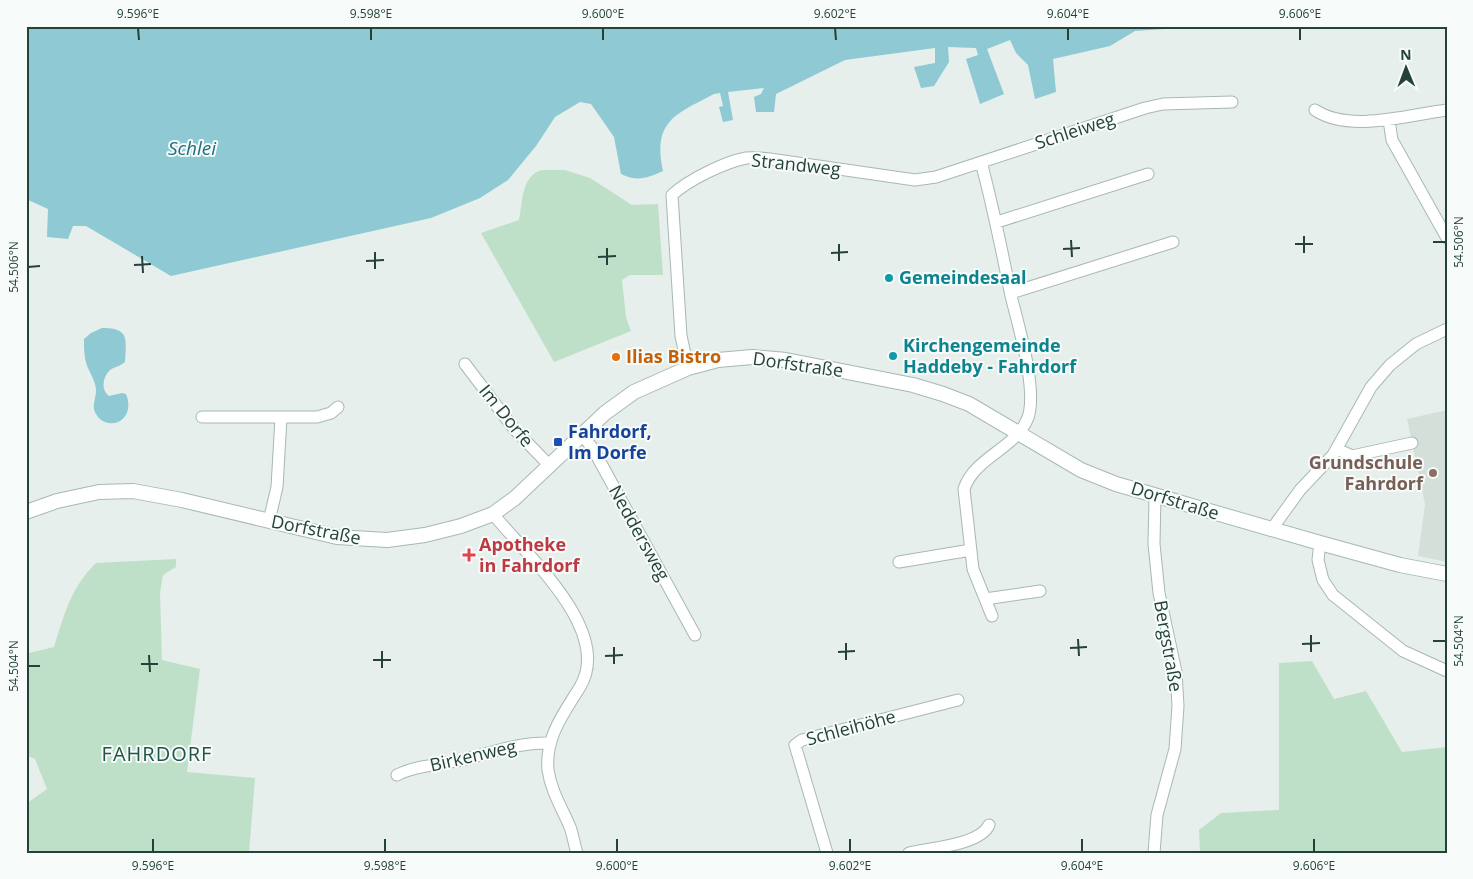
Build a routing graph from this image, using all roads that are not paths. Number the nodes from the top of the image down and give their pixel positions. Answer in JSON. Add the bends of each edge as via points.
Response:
{"nodes":[{"id":1,"x":1232,"y":102,"type":"dead end"},
{"id":2,"x":1315,"y":110,"type":"dead end"},
{"id":3,"x":1447,"y":110,"type":"edge"},
{"id":4,"x":1389,"y":120,"type":"junction"},
{"id":5,"x":981,"y":162,"type":"junction"},
{"id":6,"x":1148,"y":174,"type":"dead end"},
{"id":7,"x":997,"y":222,"type":"junction"},
{"id":8,"x":1447,"y":238,"type":"edge"},
{"id":9,"x":1173,"y":242,"type":"dead end"},
{"id":10,"x":1011,"y":293,"type":"junction"},
{"id":11,"x":1447,"y":329,"type":"edge"},
{"id":12,"x":465,"y":364,"type":"dead end"},
{"id":13,"x":688,"y":368,"type":"junction"},
{"id":14,"x":338,"y":407,"type":"dead end"},
{"id":15,"x":202,"y":417,"type":"dead end"},
{"id":16,"x":281,"y":418,"type":"junction"},
{"id":17,"x":581,"y":433,"type":"junction"},
{"id":18,"x":1019,"y":433,"type":"junction"},
{"id":19,"x":1412,"y":443,"type":"dead end"},
{"id":20,"x":1337,"y":449,"type":"junction"},
{"id":21,"x":550,"y":466,"type":"junction"},
{"id":22,"x":1155,"y":496,"type":"junction"},
{"id":23,"x":26,"y":512,"type":"edge"},
{"id":24,"x":492,"y":514,"type":"junction"},
{"id":25,"x":268,"y":521,"type":"junction"},
{"id":26,"x":1271,"y":530,"type":"junction"},
{"id":27,"x":1320,"y":544,"type":"junction"},
{"id":28,"x":971,"y":550,"type":"junction"},
{"id":29,"x":899,"y":562,"type":"dead end"},
{"id":30,"x":1447,"y":574,"type":"edge"},
{"id":31,"x":1040,"y":591,"type":"dead end"},
{"id":32,"x":984,"y":599,"type":"junction"},
{"id":33,"x":992,"y":616,"type":"dead end"},
{"id":34,"x":694,"y":635,"type":"dead end"},
{"id":35,"x":1447,"y":671,"type":"edge"},
{"id":36,"x":958,"y":700,"type":"dead end"},
{"id":37,"x":550,"y":743,"type":"junction"},
{"id":38,"x":397,"y":775,"type":"dead end"},
{"id":39,"x":989,"y":825,"type":"dead end"},
{"id":40,"x":577,"y":853,"type":"edge"},
{"id":41,"x":827,"y":853,"type":"edge"},
{"id":42,"x":909,"y":853,"type":"edge"},
{"id":43,"x":1154,"y":853,"type":"edge"}],
"edges":[{"from":1,"to":5,"type":"street","name":"Schleiweg","via":[[1163,104],[1145,108]]},
{"from":2,"to":4,"type":"street","via":[[1326,117],[1345,121]]},
{"from":3,"to":4,"type":"street"},
{"from":4,"to":8,"type":"street","via":[[1392,140]]},
{"from":5,"to":7,"type":"street"},
{"from":5,"to":13,"type":"street","name":"Strandweg","via":[[914,180],[749,158],[734,161],[679,188],[672,195],[681,336]]},
{"from":6,"to":7,"type":"street"},
{"from":7,"to":10,"type":"street"},
{"from":9,"to":10,"type":"street"},
{"from":10,"to":18,"type":"street","via":[[1031,399],[1028,418]]},
{"from":11,"to":20,"type":"street","via":[[1416,344],[1390,365],[1371,387]]},
{"from":12,"to":21,"type":"street","name":"Im Dorfe","via":[[515,430]]},
{"from":13,"to":17,"type":"street","name":"Dorfstraße","via":[[619,401]]},
{"from":13,"to":18,"type":"street","name":"Dorfstraße","via":[[718,360],[752,357],[795,361],[944,394],[969,404]]},
{"from":14,"to":16,"type":"street","via":[[316,417]]},
{"from":15,"to":16,"type":"street"},
{"from":16,"to":25,"type":"street","via":[[277,487]]},
{"from":17,"to":21,"type":"street","name":"Dorfstraße"},
{"from":17,"to":34,"type":"street","name":"Neddersweg","via":[[593,449]]},
{"from":18,"to":22,"type":"street","name":"Dorfstraße","via":[[1081,470]]},
{"from":18,"to":28,"type":"street","via":[[968,476],[964,489]]},
{"from":19,"to":20,"type":"street","via":[[1352,456]]},
{"from":20,"to":26,"type":"street","via":[[1300,490]]},
{"from":21,"to":24,"type":"street","name":"Dorfstraße","via":[[516,498]]},
{"from":22,"to":26,"type":"street","name":"Dorfstraße"},
{"from":22,"to":43,"type":"street","name":"Bergstraße","via":[[1154,544],[1159,593],[1176,672],[1178,706],[1175,749],[1157,815]]},
{"from":23,"to":25,"type":"street","name":"Dorfstraße","via":[[99,492],[133,491]]},
{"from":24,"to":25,"type":"street","name":"Dorfstraße","via":[[425,535],[386,540],[337,538]]},
{"from":24,"to":37,"type":"street","via":[[570,603],[583,636],[588,671],[557,723]]},
{"from":26,"to":27,"type":"street","name":"Dorfstraße"},
{"from":27,"to":30,"type":"street","name":"Dorfstraße"},
{"from":27,"to":35,"type":"street","via":[[1318,560],[1322,580],[1333,595],[1403,651]]},
{"from":28,"to":29,"type":"street"},
{"from":28,"to":32,"type":"street","via":[[973,569]]},
{"from":31,"to":32,"type":"street"},
{"from":32,"to":33,"type":"street"},
{"from":36,"to":41,"type":"street","name":"Schleihöhe","via":[[802,740],[796,745]]},
{"from":37,"to":38,"type":"street","name":"Birkenweg","via":[[531,742]]},
{"from":37,"to":40,"type":"street","via":[[548,770]]},
{"from":39,"to":42,"type":"street","via":[[986,832],[973,839]]}]}
